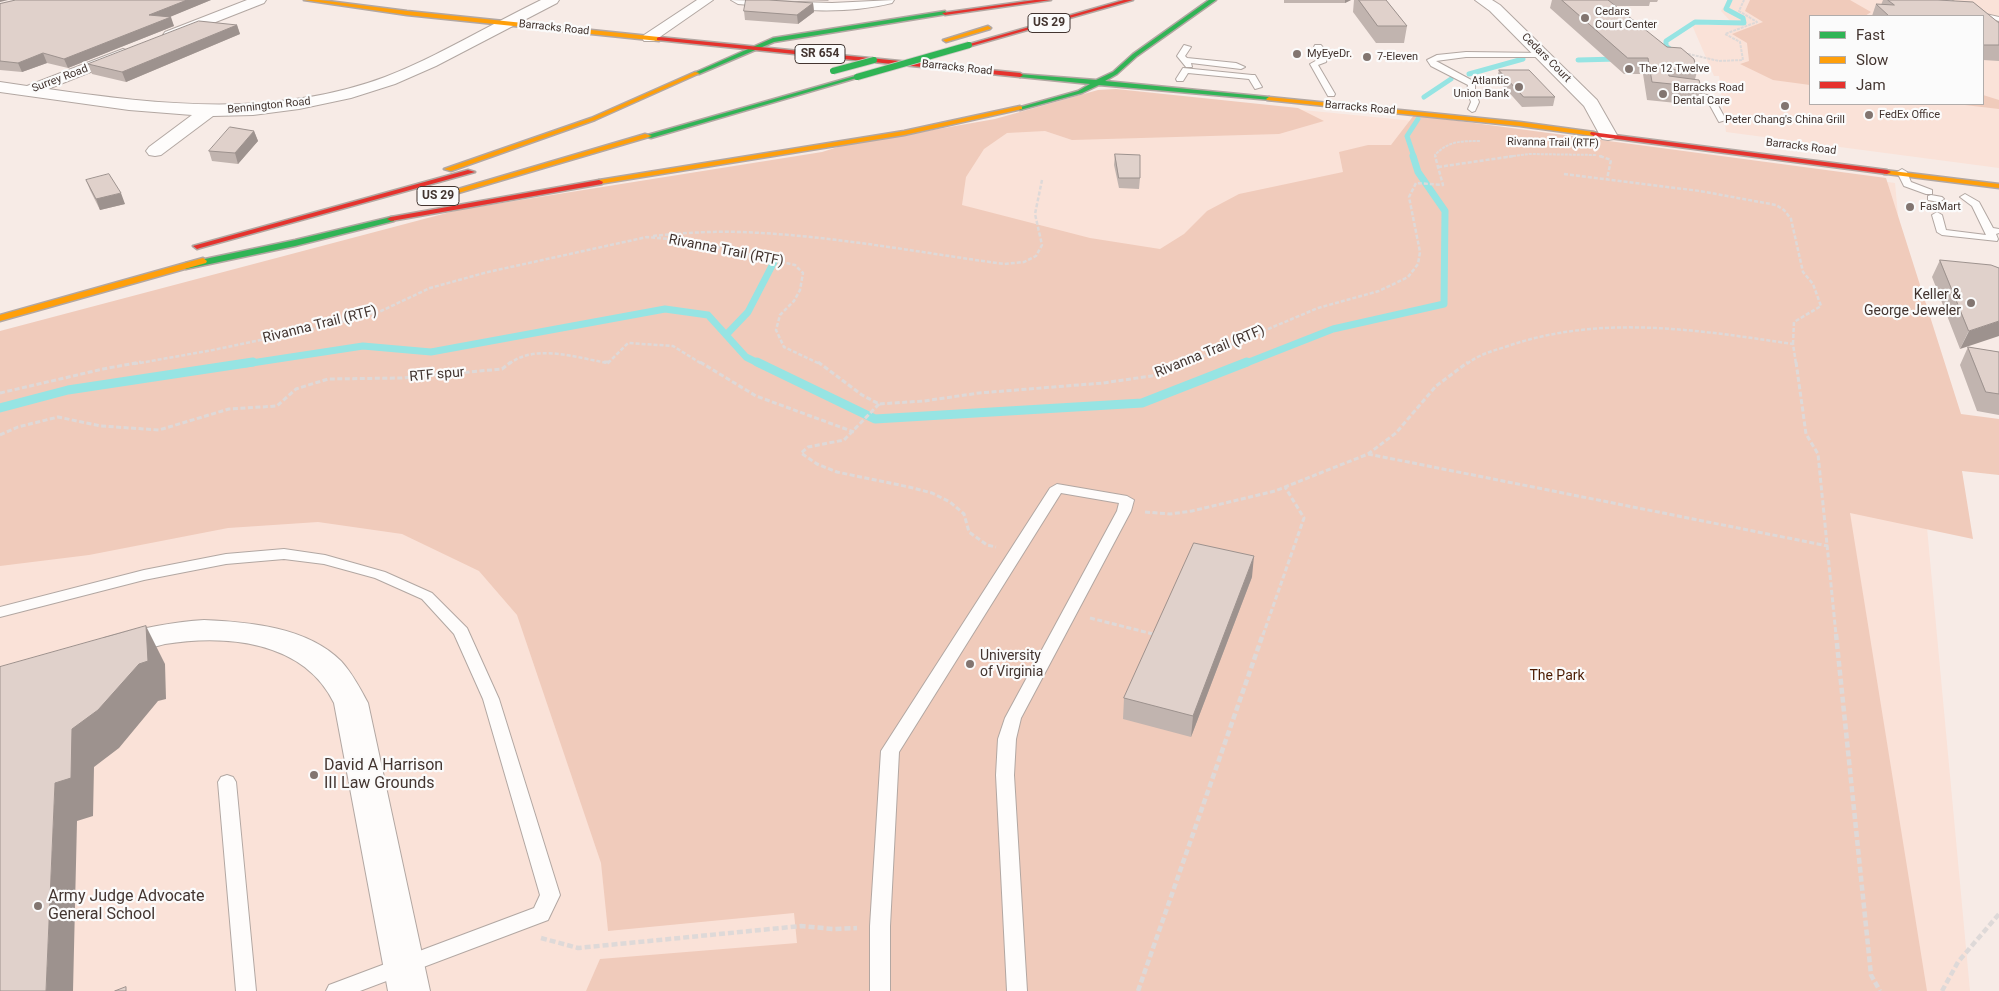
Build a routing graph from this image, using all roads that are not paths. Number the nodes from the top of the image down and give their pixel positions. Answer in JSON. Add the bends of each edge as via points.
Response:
{"nodes":[{"id":1,"x":259,"y":0,"type":"edge"},
{"id":2,"x":307,"y":0,"type":"edge"},
{"id":3,"x":377,"y":0,"type":"edge"},
{"id":4,"x":552,"y":0,"type":"edge"},
{"id":5,"x":706,"y":0,"type":"edge"},
{"id":6,"x":738,"y":0,"type":"edge"},
{"id":7,"x":887,"y":0,"type":"edge"},
{"id":8,"x":1048,"y":0,"type":"edge"},
{"id":9,"x":1090,"y":0,"type":"edge"},
{"id":10,"x":1130,"y":0,"type":"edge"},
{"id":11,"x":1213,"y":0,"type":"edge"},
{"id":12,"x":1482,"y":0,"type":"edge"},
{"id":13,"x":1946,"y":0,"type":"edge"},
{"id":14,"x":1980,"y":15,"type":"edge"},
{"id":15,"x":521,"y":16,"type":"junction"},
{"id":16,"x":1984,"y":16,"type":"edge"},
{"id":17,"x":1999,"y":19,"type":"edge"},
{"id":18,"x":507,"y":24,"type":"junction"},
{"id":19,"x":662,"y":29,"type":"junction"},
{"id":20,"x":649,"y":38,"type":"junction"},
{"id":21,"x":158,"y":40,"type":"edge"},
{"id":22,"x":773,"y":40,"type":"junction"},
{"id":23,"x":1318,"y":46,"type":"dead end"},
{"id":24,"x":140,"y":47,"type":"edge"},
{"id":25,"x":1187,"y":47,"type":"dead end"},
{"id":26,"x":751,"y":48,"type":"junction"},
{"id":27,"x":1544,"y":55,"type":"junction"},
{"id":28,"x":1184,"y":60,"type":"junction"},
{"id":29,"x":1241,"y":67,"type":"dead end"},
{"id":30,"x":828,"y":73,"type":"dead end"},
{"id":31,"x":1115,"y":73,"type":"junction"},
{"id":32,"x":1183,"y":75,"type":"junction"},
{"id":33,"x":1100,"y":82,"type":"junction"},
{"id":34,"x":0,"y":87,"type":"edge"},
{"id":35,"x":1258,"y":87,"type":"junction"},
{"id":36,"x":1668,"y":90,"type":"edge"},
{"id":37,"x":29,"y":91,"type":"junction"},
{"id":38,"x":1331,"y":94,"type":"junction"},
{"id":39,"x":0,"y":102,"type":"edge"},
{"id":40,"x":1387,"y":105,"type":"junction"},
{"id":41,"x":1472,"y":109,"type":"junction"},
{"id":42,"x":209,"y":111,"type":"junction"},
{"id":43,"x":1722,"y":120,"type":"dead end"},
{"id":44,"x":1631,"y":127,"type":"dead end"},
{"id":45,"x":1606,"y":134,"type":"junction"},
{"id":46,"x":155,"y":151,"type":"dead end"},
{"id":47,"x":1901,"y":164,"type":"junction"},
{"id":48,"x":494,"y":165,"type":"dead end"},
{"id":49,"x":1999,"y":186,"type":"edge"},
{"id":50,"x":441,"y":195,"type":"dead end"},
{"id":51,"x":1934,"y":197,"type":"dead end"},
{"id":52,"x":412,"y":203,"type":"dead end"},
{"id":53,"x":1979,"y":216,"type":"edge"},
{"id":54,"x":1941,"y":218,"type":"dead end"},
{"id":55,"x":263,"y":228,"type":"junction"},
{"id":56,"x":188,"y":249,"type":"dead end"},
{"id":57,"x":186,"y":266,"type":"junction"},
{"id":58,"x":0,"y":318,"type":"edge"},
{"id":59,"x":0,"y":612,"type":"edge"},
{"id":60,"x":83,"y":654,"type":"edge"},
{"id":61,"x":228,"y":782,"type":"dead end"},
{"id":62,"x":407,"y":978,"type":"edge"},
{"id":63,"x":246,"y":991,"type":"edge"},
{"id":64,"x":336,"y":991,"type":"edge"},
{"id":65,"x":880,"y":991,"type":"edge"},
{"id":66,"x":1017,"y":991,"type":"edge"}],
"edges":[{"from":1,"to":21,"type":"street"},
{"from":2,"to":18,"type":"main road","name":"Barracks Road","number":"SR 654"},
{"from":3,"to":15,"type":"main road","name":"Barracks Road","number":"SR 654"},
{"from":4,"to":15,"type":"street","name":"Bennington Road"},
{"from":5,"to":19,"type":"street"},
{"from":6,"to":7,"type":"street","via":[[826,7],[857,6]]},
{"from":8,"to":22,"type":"main road"},
{"from":9,"to":30,"type":"main road","number":"US 29","bridge":true},
{"from":10,"to":50,"type":"main road","number":"US 29","bridge":true},
{"from":11,"to":31,"type":"main road"},
{"from":12,"to":27,"type":"street","name":"Cedars Court","via":[[1495,8]]},
{"from":13,"to":14,"type":"lane","via":[[1966,12]]},
{"from":15,"to":18,"type":"street","name":"Bennington Road"},
{"from":15,"to":19,"type":"main road","name":"Barracks Road","number":"SR 654"},
{"from":16,"to":17,"type":"lane"},
{"from":18,"to":20,"type":"main road","name":"Barracks Road","number":"SR 654"},
{"from":18,"to":42,"type":"street","name":"Bennington Road","via":[[399,77],[364,89],[291,105]]},
{"from":19,"to":20,"type":"street"},
{"from":19,"to":22,"type":"main road","name":"Barracks Road","number":"SR 654"},
{"from":20,"to":26,"type":"main road","name":"Barracks Road","number":"SR 654"},
{"from":22,"to":26,"type":"main road"},
{"from":22,"to":31,"type":"main road","name":"Barracks Road","number":"SR 654"},
{"from":23,"to":38,"type":"lane","via":[[1324,54],[1323,60],[1314,64]]},
{"from":24,"to":37,"type":"street","name":"Surrey Road"},
{"from":25,"to":28,"type":"lane","via":[[1181,56]]},
{"from":26,"to":33,"type":"main road","name":"Barracks Road","number":"SR 654"},
{"from":26,"to":55,"type":"main road","via":[[565,130]]},
{"from":27,"to":41,"type":"lane","via":[[1434,57],[1431,60],[1434,64],[1472,84],[1475,102]]},
{"from":27,"to":45,"type":"street","name":"Cedars Court","via":[[1591,104]]},
{"from":28,"to":29,"type":"lane"},
{"from":28,"to":32,"type":"lane","via":[[1189,65]]},
{"from":31,"to":32,"type":"main road","name":"Barracks Road"},
{"from":31,"to":33,"type":"main road"},
{"from":32,"to":35,"type":"main road","name":"Barracks Road"},
{"from":32,"to":35,"type":"lane","via":[[1222,72],[1250,75]]},
{"from":33,"to":40,"type":"main road","name":"Barracks Road"},
{"from":33,"to":57,"type":"main road","via":[[1080,92],[1037,104],[913,132],[450,207]]},
{"from":34,"to":37,"type":"street","name":"Bennington Road"},
{"from":35,"to":38,"type":"main road","name":"Barracks Road"},
{"from":36,"to":43,"type":"lane","via":[[1710,98]]},
{"from":37,"to":39,"type":"street","name":"Surrey Road"},
{"from":37,"to":42,"type":"street","name":"Bennington Road"},
{"from":38,"to":40,"type":"main road","name":"Barracks Road"},
{"from":40,"to":41,"type":"main road","name":"Barracks Road"},
{"from":40,"to":45,"type":"main road","name":"Barracks Road"},
{"from":41,"to":45,"type":"main road","name":"Barracks Road"},
{"from":42,"to":46,"type":"street"},
{"from":44,"to":45,"type":"main road","name":"Barracks Road"},
{"from":45,"to":47,"type":"main road","name":"Barracks Road"},
{"from":47,"to":49,"type":"main road","name":"Barracks Road"},
{"from":47,"to":51,"type":"lane","via":[[1907,184]]},
{"from":48,"to":55,"type":"main road","number":"US 29"},
{"from":52,"to":57,"type":"main road","number":"US 29"},
{"from":53,"to":54,"type":"lane","via":[[1993,239],[1942,232]]},
{"from":55,"to":56,"type":"main road","number":"US 29"},
{"from":57,"to":58,"type":"main road","number":"US 29"},
{"from":59,"to":62,"type":"lane","via":[[144,575],[226,560],[284,554],[325,560],[380,575],[427,596],[461,632],[491,699],[550,895],[541,914]]},
{"from":60,"to":62,"type":"street","via":[[166,634],[237,632],[301,649],[325,664],[342,685],[351,704]]},
{"from":61,"to":63,"type":"lane"},
{"from":62,"to":64,"type":"lane"},
{"from":65,"to":66,"type":"lane","via":[[880,926],[890,751],[1057,488],[1127,500],[1013,718],[1007,739],[1005,775]]}]}
